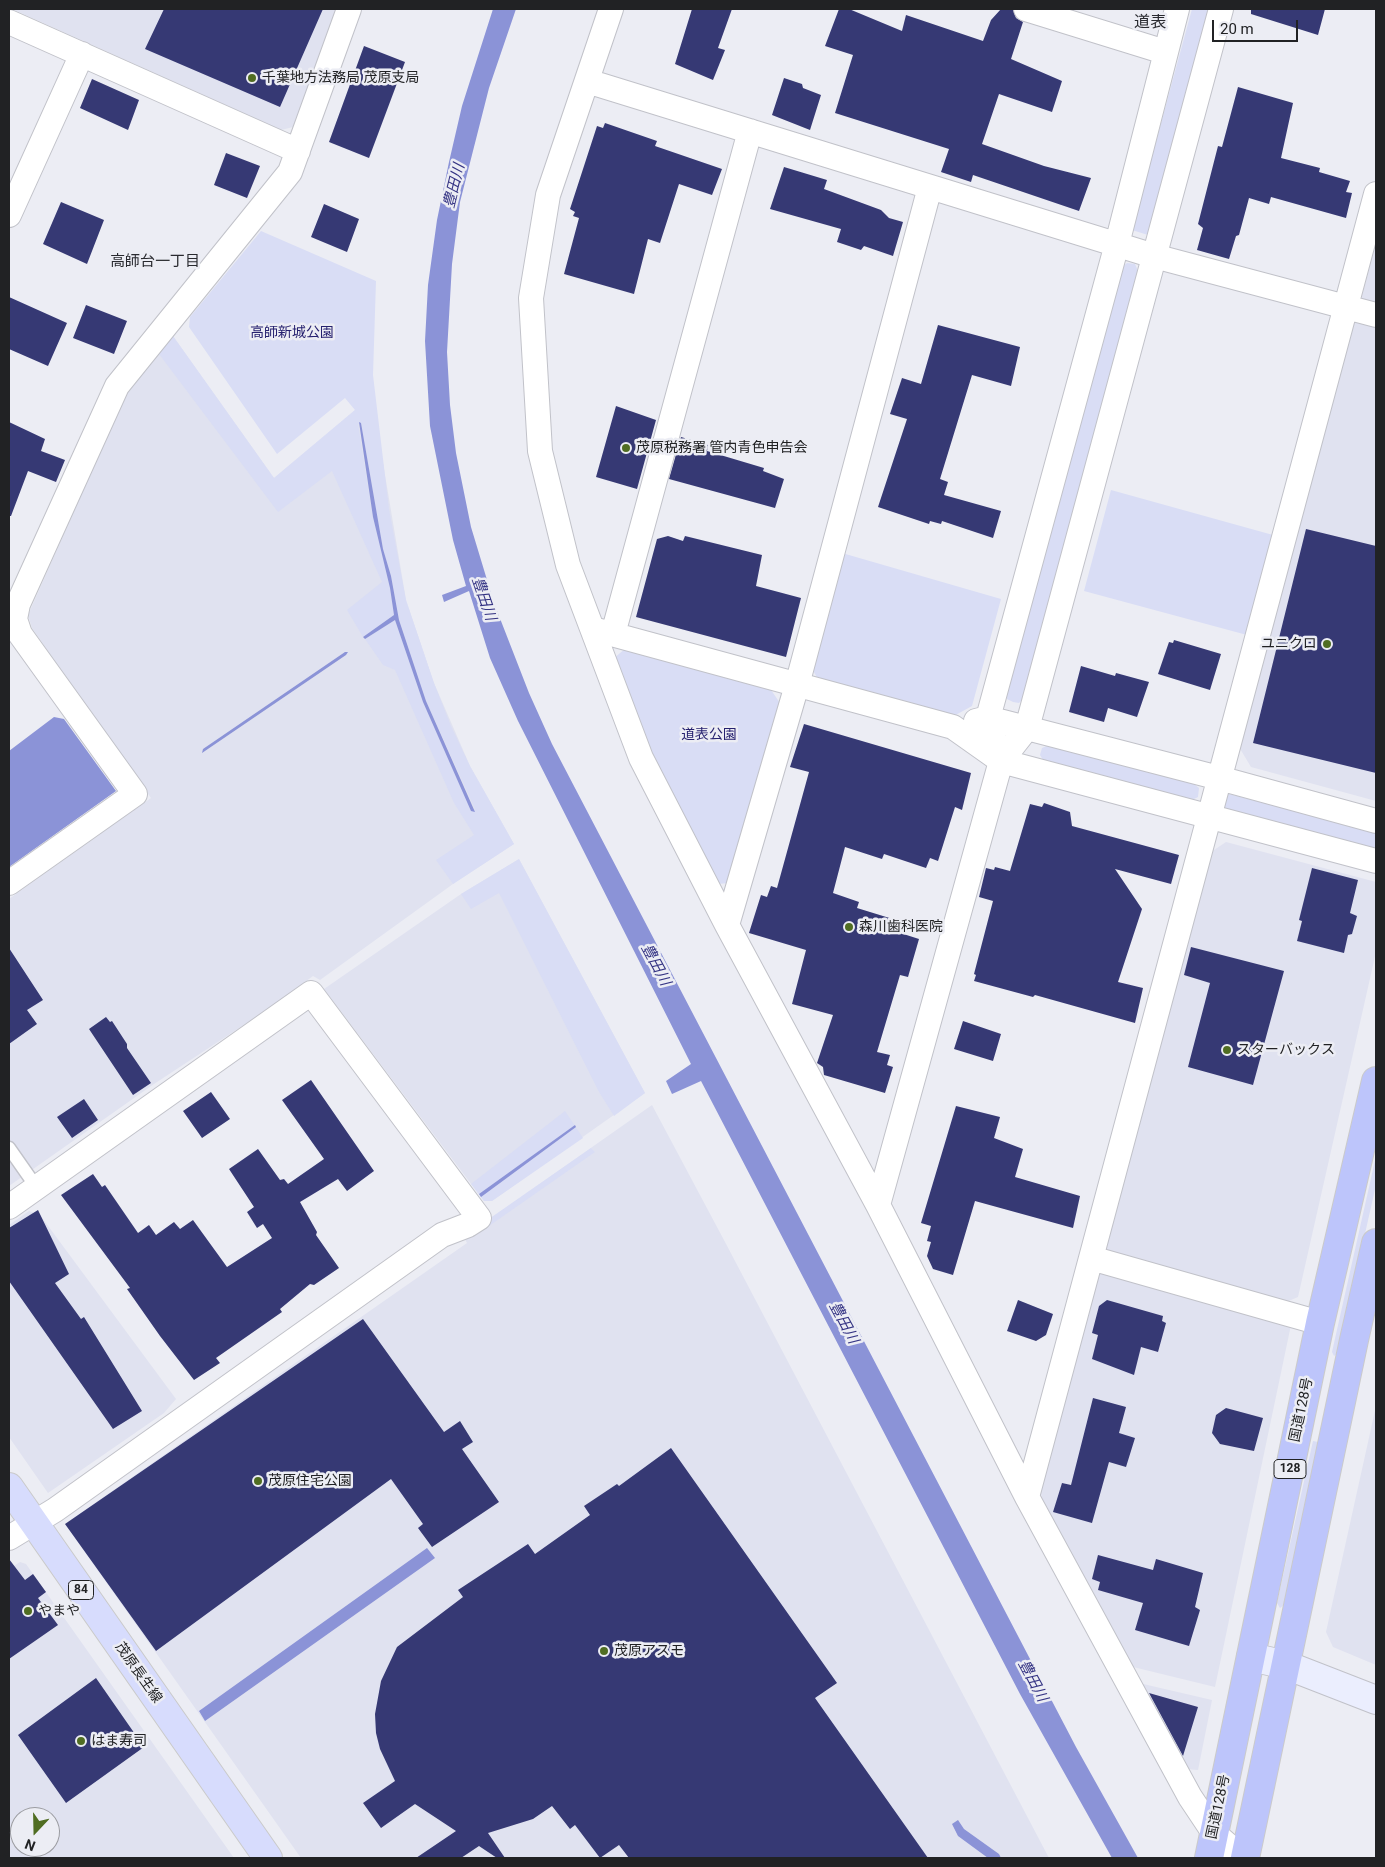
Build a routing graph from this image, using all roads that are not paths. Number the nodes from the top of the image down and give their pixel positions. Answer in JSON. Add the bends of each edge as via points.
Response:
{"nodes":[{"id":1,"x":350,"y":9,"type":"edge"},
{"id":2,"x":611,"y":9,"type":"edge"},
{"id":3,"x":1026,"y":9,"type":"edge"},
{"id":4,"x":1177,"y":9,"type":"edge"},
{"id":5,"x":1220,"y":9,"type":"edge"},
{"id":6,"x":9,"y":22,"type":"edge"},
{"id":7,"x":1165,"y":52,"type":"junction"},
{"id":8,"x":82,"y":54,"type":"junction"},
{"id":9,"x":587,"y":81,"type":"junction"},
{"id":10,"x":750,"y":131,"type":"junction"},
{"id":11,"x":298,"y":151,"type":"junction"},
{"id":12,"x":930,"y":187,"type":"junction"},
{"id":13,"x":1376,"y":194,"type":"edge"},
{"id":14,"x":9,"y":215,"type":"edge"},
{"id":15,"x":1117,"y":244,"type":"junction"},
{"id":16,"x":1154,"y":256,"type":"junction"},
{"id":17,"x":1345,"y":306,"type":"junction"},
{"id":18,"x":1376,"y":315,"type":"edge"},
{"id":19,"x":603,"y":631,"type":"junction"},
{"id":20,"x":797,"y":685,"type":"junction"},
{"id":21,"x":988,"y":718,"type":"junction"},
{"id":22,"x":952,"y":727,"type":"junction"},
{"id":23,"x":1027,"y":728,"type":"junction"},
{"id":24,"x":1001,"y":761,"type":"junction"},
{"id":25,"x":1219,"y":778,"type":"junction"},
{"id":26,"x":1208,"y":818,"type":"junction"},
{"id":27,"x":1376,"y":821,"type":"edge"},
{"id":28,"x":1376,"y":861,"type":"edge"},
{"id":29,"x":9,"y":883,"type":"edge"},
{"id":30,"x":727,"y":925,"type":"junction"},
{"id":31,"x":1376,"y":1081,"type":"edge"},
{"id":32,"x":9,"y":1148,"type":"edge"},
{"id":33,"x":37,"y":1188,"type":"junction"},
{"id":34,"x":878,"y":1205,"type":"junction"},
{"id":35,"x":9,"y":1207,"type":"edge"},
{"id":36,"x":1376,"y":1244,"type":"edge"},
{"id":37,"x":1091,"y":1258,"type":"junction"},
{"id":38,"x":1320,"y":1323,"type":"junction"},
{"id":39,"x":9,"y":1487,"type":"edge"},
{"id":40,"x":1027,"y":1497,"type":"junction"},
{"id":41,"x":33,"y":1522,"type":"junction"},
{"id":42,"x":9,"y":1538,"type":"edge"},
{"id":43,"x":1251,"y":1657,"type":"junction"},
{"id":44,"x":1286,"y":1665,"type":"junction"},
{"id":45,"x":1376,"y":1700,"type":"edge"},
{"id":46,"x":1211,"y":1845,"type":"edge"},
{"id":47,"x":268,"y":1858,"type":"edge"},
{"id":48,"x":1244,"y":1858,"type":"edge"}],
"edges":[{"from":1,"to":11,"type":"street"},
{"from":2,"to":9,"type":"street"},
{"from":3,"to":7,"type":"street"},
{"from":4,"to":7,"type":"street"},
{"from":5,"to":16,"type":"street"},
{"from":6,"to":8,"type":"street"},
{"from":7,"to":15,"type":"street"},
{"from":8,"to":11,"type":"street"},
{"from":8,"to":14,"type":"street"},
{"from":9,"to":10,"type":"street"},
{"from":9,"to":19,"type":"street","via":[[548,195],[532,298],[540,451],[568,565]]},
{"from":10,"to":12,"type":"street"},
{"from":10,"to":19,"type":"street"},
{"from":11,"to":29,"type":"street","via":[[290,172],[117,386],[18,604],[15,618],[20,634],[135,794]]},
{"from":12,"to":15,"type":"street"},
{"from":12,"to":20,"type":"street"},
{"from":13,"to":17,"type":"street"},
{"from":15,"to":16,"type":"street"},
{"from":15,"to":21,"type":"street"},
{"from":16,"to":17,"type":"street"},
{"from":16,"to":23,"type":"street"},
{"from":17,"to":18,"type":"street"},
{"from":17,"to":25,"type":"street"},
{"from":19,"to":20,"type":"street"},
{"from":19,"to":30,"type":"street","via":[[641,758]]},
{"from":20,"to":22,"type":"street"},
{"from":20,"to":30,"type":"street"},
{"from":21,"to":22,"type":"street"},
{"from":21,"to":23,"type":"street"},
{"from":21,"to":24,"type":"street"},
{"from":22,"to":24,"type":"street"},
{"from":23,"to":24,"type":"street"},
{"from":23,"to":25,"type":"street"},
{"from":24,"to":26,"type":"street"},
{"from":24,"to":34,"type":"street"},
{"from":25,"to":26,"type":"street"},
{"from":25,"to":27,"type":"street"},
{"from":26,"to":28,"type":"street"},
{"from":26,"to":37,"type":"street"},
{"from":30,"to":34,"type":"street"},
{"from":31,"to":38,"type":"highway","name":"国道128号","number":"128"},
{"from":32,"to":33,"type":"lane"},
{"from":33,"to":35,"type":"street"},
{"from":33,"to":41,"type":"street","via":[[311,993],[479,1218],[442,1235],[55,1510]]},
{"from":34,"to":40,"type":"street"},
{"from":36,"to":44,"type":"highway","number":"128"},
{"from":37,"to":38,"type":"street"},
{"from":37,"to":40,"type":"street"},
{"from":38,"to":43,"type":"highway","name":"国道128号","number":"128"},
{"from":39,"to":41,"type":"main road","name":"茂原長生線","number":"84"},
{"from":40,"to":46,"type":"street","via":[[1190,1797]]},
{"from":41,"to":42,"type":"street"},
{"from":41,"to":47,"type":"main road","name":"茂原長生線","number":"84"},
{"from":43,"to":44,"type":"street"},
{"from":43,"to":46,"type":"highway","name":"国道128号","number":"128"},
{"from":44,"to":45,"type":"street"},
{"from":44,"to":48,"type":"highway","number":"128"},
{"from":46,"to":48,"type":"street"}]}
